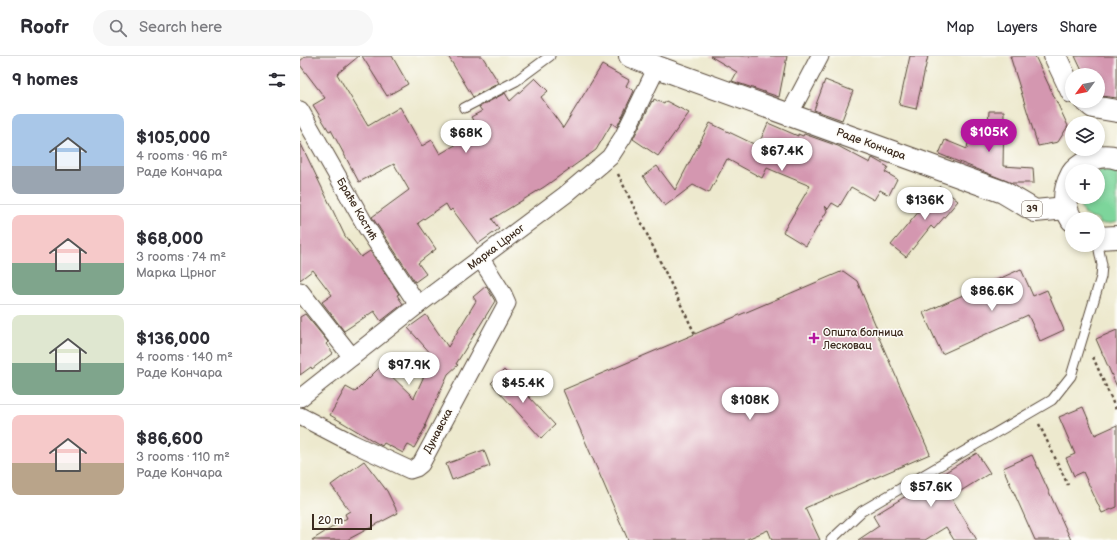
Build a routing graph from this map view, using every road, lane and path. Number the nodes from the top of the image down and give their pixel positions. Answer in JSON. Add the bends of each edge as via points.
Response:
{"nodes":[{"id":1,"x":550,"y":56,"type":"edge"},
{"id":2,"x":630,"y":56,"type":"edge"},
{"id":3,"x":820,"y":56,"type":"edge"},
{"id":4,"x":1055,"y":56,"type":"edge"},
{"id":5,"x":657,"y":67,"type":"junction"},
{"id":6,"x":1065,"y":77,"type":"edge"},
{"id":7,"x":464,"y":108,"type":"dead end"},
{"id":8,"x":1098,"y":108,"type":"edge"},
{"id":9,"x":300,"y":110,"type":"edge"},
{"id":10,"x":1117,"y":112,"type":"edge"},
{"id":11,"x":789,"y":114,"type":"junction"},
{"id":12,"x":1110,"y":152,"type":"edge"},
{"id":13,"x":610,"y":157,"type":"junction"},
{"id":14,"x":1081,"y":164,"type":"edge"},
{"id":15,"x":1065,"y":214,"type":"edge"},
{"id":16,"x":1109,"y":241,"type":"edge"},
{"id":17,"x":481,"y":258,"type":"junction"},
{"id":18,"x":300,"y":291,"type":"edge"},
{"id":19,"x":418,"y":305,"type":"junction"},
{"id":20,"x":695,"y":334,"type":"dead end"},
{"id":21,"x":1082,"y":335,"type":"junction"},
{"id":22,"x":352,"y":357,"type":"junction"},
{"id":23,"x":300,"y":398,"type":"edge"},
{"id":24,"x":1033,"y":411,"type":"junction"},
{"id":25,"x":1117,"y":412,"type":"edge"},
{"id":26,"x":300,"y":416,"type":"edge"},
{"id":27,"x":1068,"y":485,"type":"dead end"},
{"id":28,"x":831,"y":540,"type":"edge"}],
"edges":[{"from":1,"to":7,"type":"lane","via":[[516,81]]},
{"from":2,"to":5,"type":"main road","name":"Раде Кончара","number":"39"},
{"from":3,"to":11,"type":"street"},
{"from":4,"to":6,"type":"main road"},
{"from":5,"to":11,"type":"main road","name":"Раде Кончара","number":"39"},
{"from":5,"to":13,"type":"street","name":"Марка Црног","via":[[623,137]]},
{"from":8,"to":10,"type":"main road"},
{"from":9,"to":19,"type":"street","name":"Браће Костић","via":[[367,228]]},
{"from":11,"to":15,"type":"main road","name":"Раде Кончара","number":"39","via":[[1003,192],[1035,211]]},
{"from":12,"to":14,"type":"main road"},
{"from":13,"to":17,"type":"street","name":"Марка Црног","via":[[590,176]]},
{"from":13,"to":20,"type":"path"},
{"from":16,"to":21,"type":"lane"},
{"from":17,"to":19,"type":"street","name":"Марка Црног"},
{"from":17,"to":26,"type":"street","name":"Дунавска","via":[[506,303],[421,464],[410,470],[352,444]]},
{"from":18,"to":22,"type":"street"},
{"from":19,"to":22,"type":"street","name":"Марка Црног"},
{"from":21,"to":24,"type":"lane","via":[[1071,376],[1052,400]]},
{"from":21,"to":25,"type":"path"},
{"from":22,"to":23,"type":"street","name":"Марка Црног"},
{"from":24,"to":27,"type":"path"},
{"from":24,"to":28,"type":"lane","via":[[862,511]]}]}
